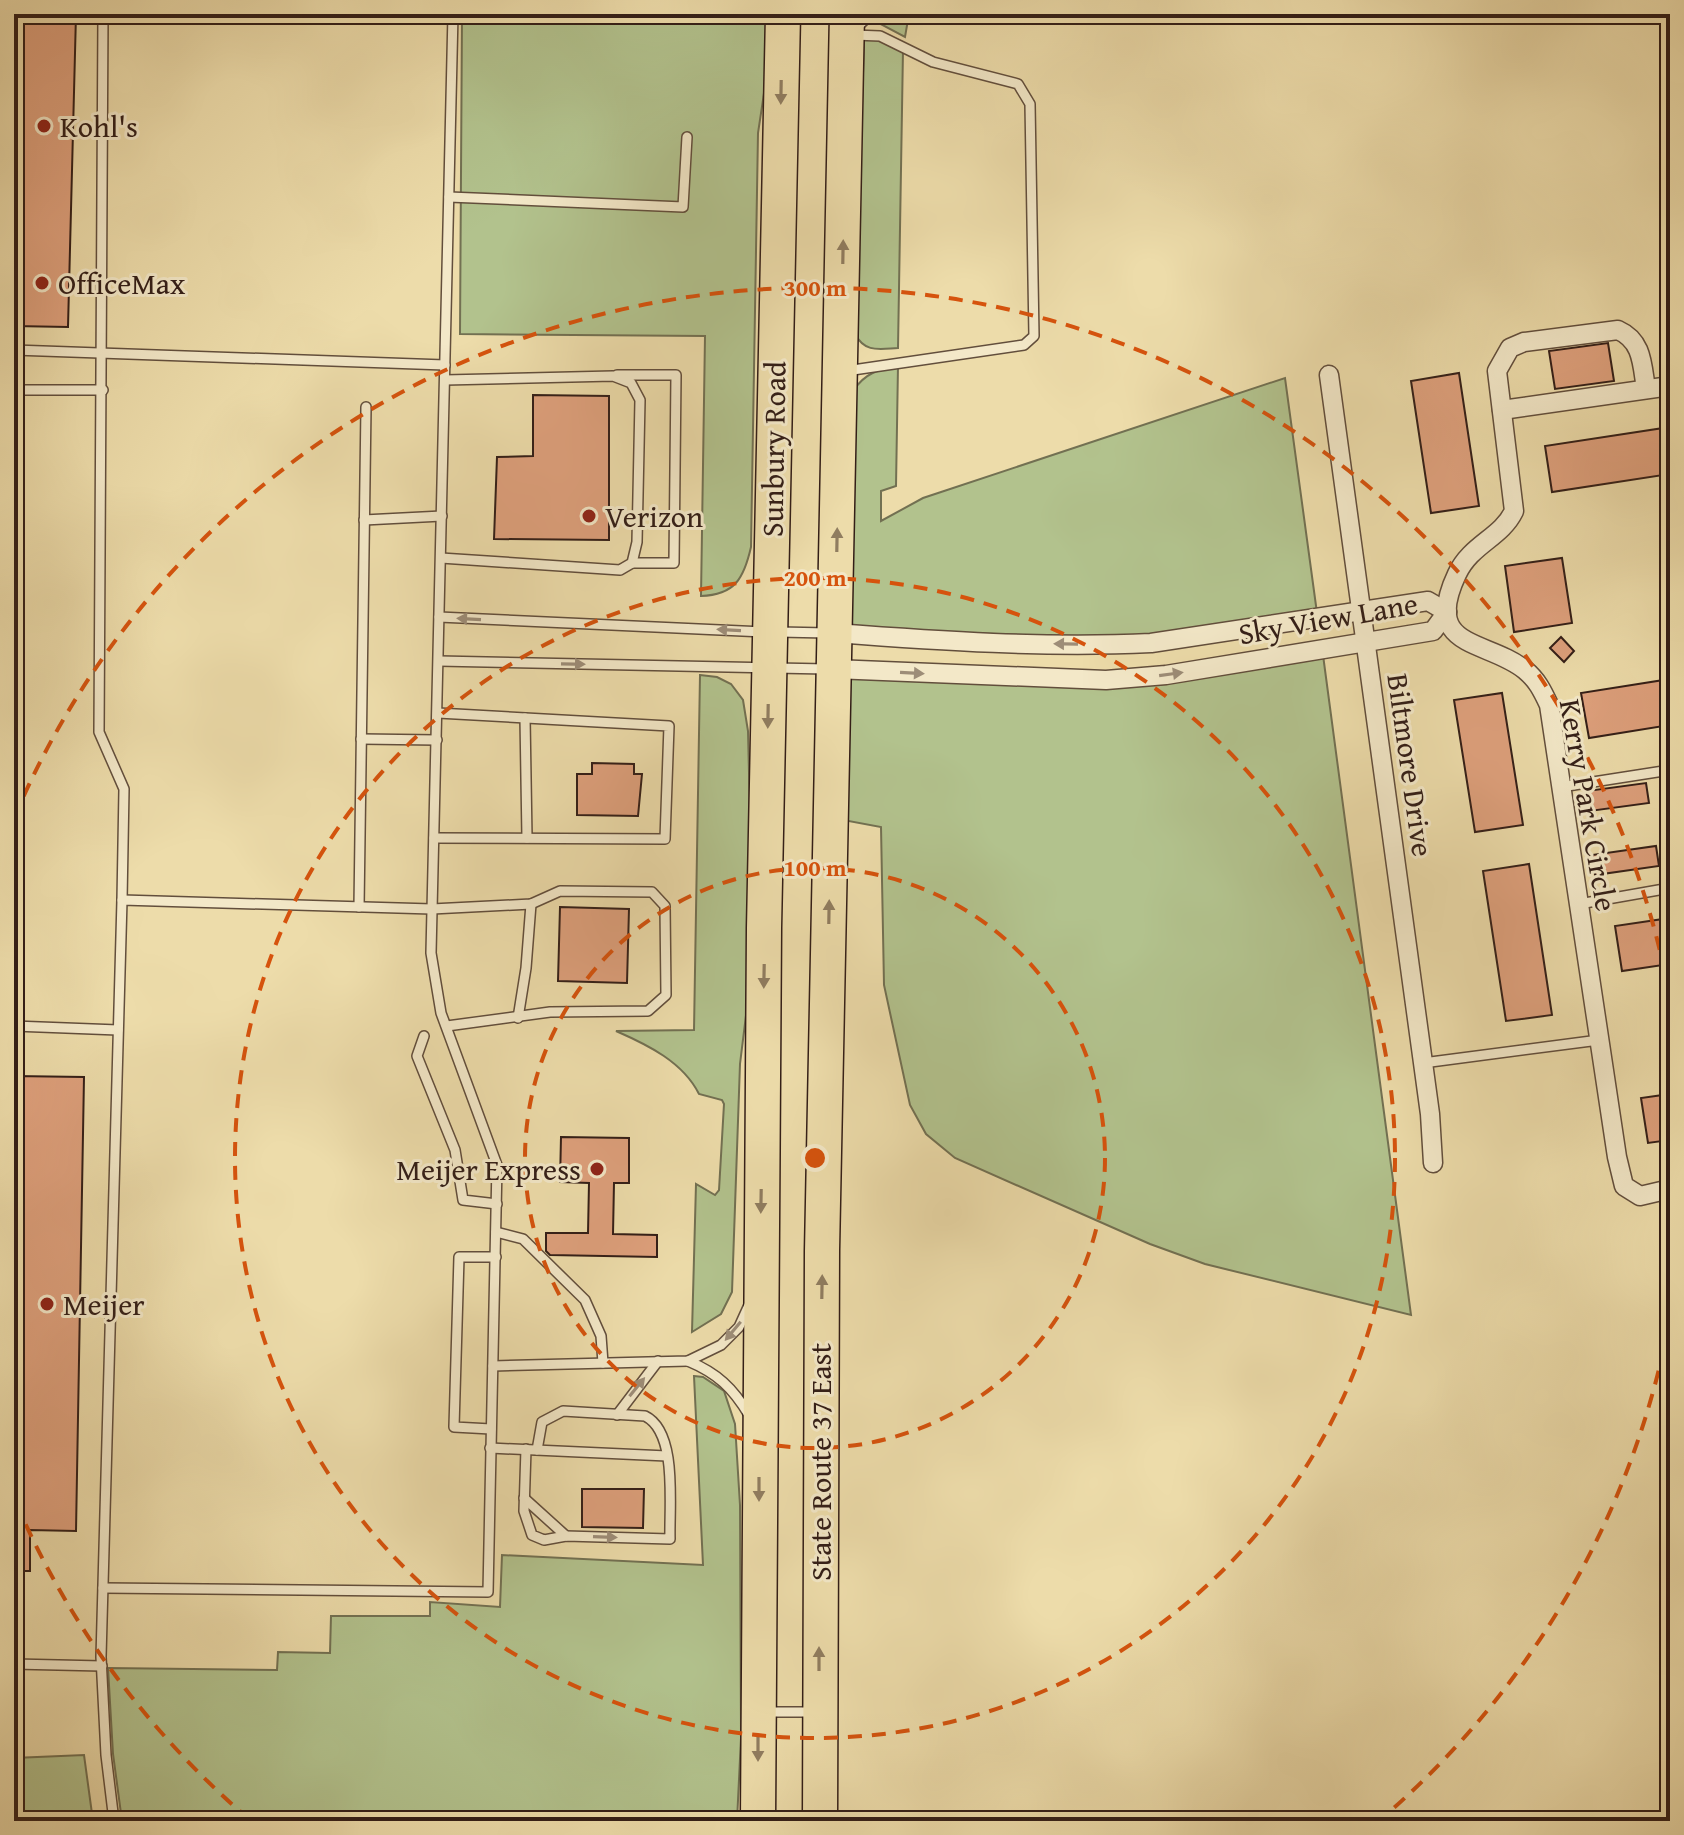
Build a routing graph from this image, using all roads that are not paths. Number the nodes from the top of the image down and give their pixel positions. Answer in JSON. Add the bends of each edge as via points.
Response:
{"nodes":[{"id":1,"x":103,"y":14,"type":"edge"},
{"id":2,"x":453,"y":14,"type":"edge"},
{"id":3,"x":783,"y":14,"type":"edge"},
{"id":4,"x":855,"y":21,"type":"edge"},
{"id":5,"x":687,"y":137,"type":"dead end"},
{"id":6,"x":449,"y":197,"type":"junction"},
{"id":7,"x":14,"y":350,"type":"edge"},
{"id":8,"x":103,"y":352,"type":"junction"},
{"id":9,"x":445,"y":365,"type":"junction"},
{"id":10,"x":841,"y":371,"type":"junction"},
{"id":11,"x":1329,"y":375,"type":"dead end"},
{"id":12,"x":613,"y":376,"type":"junction"},
{"id":13,"x":445,"y":380,"type":"junction"},
{"id":14,"x":1670,"y":386,"type":"edge"},
{"id":15,"x":1646,"y":389,"type":"junction"},
{"id":16,"x":14,"y":390,"type":"edge"},
{"id":17,"x":103,"y":390,"type":"junction"},
{"id":18,"x":366,"y":407,"type":"dead end"},
{"id":19,"x":1502,"y":410,"type":"junction"},
{"id":20,"x":442,"y":516,"type":"junction"},
{"id":21,"x":364,"y":520,"type":"junction"},
{"id":22,"x":441,"y":558,"type":"junction"},
{"id":23,"x":632,"y":563,"type":"junction"},
{"id":24,"x":1361,"y":611,"type":"junction"},
{"id":25,"x":1447,"y":612,"type":"junction"},
{"id":26,"x":439,"y":617,"type":"junction"},
{"id":27,"x":769,"y":632,"type":"junction"},
{"id":28,"x":835,"y":633,"type":"junction"},
{"id":29,"x":1365,"y":642,"type":"junction"},
{"id":30,"x":439,"y":661,"type":"junction"},
{"id":31,"x":769,"y":668,"type":"junction"},
{"id":32,"x":834,"y":669,"type":"junction"},
{"id":33,"x":438,"y":713,"type":"junction"},
{"id":34,"x":525,"y":718,"type":"junction"},
{"id":35,"x":361,"y":739,"type":"junction"},
{"id":36,"x":437,"y":740,"type":"junction"},
{"id":37,"x":1670,"y":770,"type":"edge"},
{"id":38,"x":1561,"y":787,"type":"junction"},
{"id":39,"x":434,"y":838,"type":"junction"},
{"id":40,"x":527,"y":838,"type":"junction"},
{"id":41,"x":1670,"y":888,"type":"edge"},
{"id":42,"x":122,"y":900,"type":"junction"},
{"id":43,"x":531,"y":904,"type":"junction"},
{"id":44,"x":1578,"y":904,"type":"junction"},
{"id":45,"x":359,"y":907,"type":"junction"},
{"id":46,"x":432,"y":909,"type":"junction"},
{"id":47,"x":518,"y":1018,"type":"junction"},
{"id":48,"x":14,"y":1026,"type":"edge"},
{"id":49,"x":447,"y":1026,"type":"junction"},
{"id":50,"x":118,"y":1030,"type":"junction"},
{"id":51,"x":424,"y":1036,"type":"dead end"},
{"id":52,"x":1599,"y":1040,"type":"junction"},
{"id":53,"x":1423,"y":1063,"type":"junction"},
{"id":54,"x":762,"y":1123,"type":"joint"},
{"id":55,"x":1433,"y":1163,"type":"dead end"},
{"id":56,"x":1670,"y":1189,"type":"edge"},
{"id":57,"x":497,"y":1204,"type":"junction"},
{"id":58,"x":496,"y":1232,"type":"junction"},
{"id":59,"x":496,"y":1257,"type":"junction"},
{"id":60,"x":760,"y":1283,"type":"junction"},
{"id":61,"x":658,"y":1361,"type":"junction"},
{"id":62,"x":688,"y":1361,"type":"junction"},
{"id":63,"x":603,"y":1363,"type":"junction"},
{"id":64,"x":493,"y":1366,"type":"junction"},
{"id":65,"x":617,"y":1415,"type":"junction"},
{"id":66,"x":491,"y":1429,"type":"junction"},
{"id":67,"x":759,"y":1433,"type":"junction"},
{"id":68,"x":490,"y":1448,"type":"junction"},
{"id":69,"x":526,"y":1449,"type":"junction"},
{"id":70,"x":537,"y":1450,"type":"junction"},
{"id":71,"x":667,"y":1456,"type":"junction"},
{"id":72,"x":524,"y":1498,"type":"junction"},
{"id":73,"x":566,"y":1536,"type":"junction"},
{"id":74,"x":103,"y":1588,"type":"junction"},
{"id":75,"x":14,"y":1664,"type":"edge"},
{"id":76,"x":102,"y":1666,"type":"junction"},
{"id":77,"x":758,"y":1712,"type":"junction"},
{"id":78,"x":819,"y":1712,"type":"junction"},
{"id":79,"x":114,"y":1821,"type":"edge"},
{"id":80,"x":758,"y":1821,"type":"edge"},
{"id":81,"x":820,"y":1821,"type":"edge"}],
"edges":[{"from":1,"to":8,"type":"lane"},
{"from":2,"to":6,"type":"lane"},
{"from":3,"to":27,"type":"highway","name":"Sunbury Road","one_way":true},
{"from":10,"to":4,"type":"highway","one_way":true},
{"from":4,"to":10,"type":"lane","via":[[933,62],[1018,84],[1030,104],[1034,336],[1024,345]]},
{"from":5,"to":6,"type":"lane","via":[[683,207]]},
{"from":6,"to":9,"type":"lane"},
{"from":7,"to":8,"type":"lane"},
{"from":8,"to":9,"type":"lane"},
{"from":8,"to":17,"type":"lane"},
{"from":9,"to":13,"type":"lane"},
{"from":28,"to":10,"type":"highway","one_way":true},
{"from":11,"to":24,"type":"street","name":"Biltmore Drive"},
{"from":12,"to":13,"type":"lane"},
{"from":12,"to":23,"type":"lane","via":[[631,383],[640,400]]},
{"from":12,"to":23,"type":"lane","via":[[676,375],[674,563]]},
{"from":13,"to":20,"type":"lane"},
{"from":14,"to":15,"type":"street"},
{"from":15,"to":19,"type":"street"},
{"from":15,"to":19,"type":"street","via":[[1639,348],[1618,330],[1524,342],[1510,348],[1497,371]]},
{"from":16,"to":17,"type":"lane"},
{"from":17,"to":42,"type":"lane","via":[[99,732],[124,789]]},
{"from":18,"to":21,"type":"lane"},
{"from":19,"to":25,"type":"street","via":[[1514,511],[1509,523],[1470,552],[1450,591]]},
{"from":20,"to":21,"type":"lane"},
{"from":20,"to":22,"type":"lane"},
{"from":21,"to":35,"type":"lane"},
{"from":22,"to":23,"type":"lane","via":[[620,570]]},
{"from":22,"to":26,"type":"lane"},
{"from":24,"to":25,"type":"street","name":"Sky View Lane","via":[[1428,601]]},
{"from":24,"to":28,"type":"street","name":"Sky View Lane","one_way":true,"via":[[1136,644],[943,641]]},
{"from":24,"to":29,"type":"street","name":"Biltmore Drive"},
{"from":25,"to":29,"type":"street","name":"Sky View Lane","via":[[1433,631]]},
{"from":25,"to":38,"type":"street","name":"Kerry Park Circle","via":[[1450,625],[1468,643],[1522,667],[1538,682],[1549,705]]},
{"from":27,"to":26,"type":"lane","one_way":true},
{"from":26,"to":30,"type":"lane"},
{"from":27,"to":28,"type":"lane"},
{"from":27,"to":31,"type":"highway","name":"Sunbury Road"},
{"from":28,"to":32,"type":"highway"},
{"from":32,"to":29,"type":"street","name":"Sky View Lane","one_way":true,"via":[[1106,680]]},
{"from":29,"to":53,"type":"street","name":"Biltmore Drive"},
{"from":30,"to":31,"type":"lane","one_way":true},
{"from":30,"to":33,"type":"lane"},
{"from":31,"to":32,"type":"lane"},
{"from":31,"to":54,"type":"highway","name":"Sunbury Road","one_way":true},
{"from":78,"to":32,"type":"highway","name":"State Route 37 East","one_way":true},
{"from":33,"to":34,"type":"lane"},
{"from":33,"to":36,"type":"lane"},
{"from":34,"to":40,"type":"lane"},
{"from":34,"to":40,"type":"lane","via":[[669,726],[665,839]]},
{"from":35,"to":36,"type":"lane"},
{"from":35,"to":45,"type":"lane"},
{"from":36,"to":39,"type":"lane"},
{"from":37,"to":38,"type":"lane"},
{"from":38,"to":44,"type":"street","name":"Kerry Park Circle"},
{"from":39,"to":40,"type":"lane"},
{"from":39,"to":46,"type":"lane"},
{"from":41,"to":44,"type":"lane"},
{"from":42,"to":45,"type":"lane"},
{"from":42,"to":50,"type":"lane"},
{"from":43,"to":46,"type":"lane"},
{"from":43,"to":47,"type":"lane"},
{"from":43,"to":47,"type":"lane","via":[[560,891],[652,892],[665,906],[666,995],[648,1011],[550,1012]]},
{"from":44,"to":52,"type":"street","name":"Kerry Park Circle"},
{"from":45,"to":46,"type":"lane"},
{"from":46,"to":49,"type":"lane","via":[[431,953]]},
{"from":47,"to":49,"type":"lane"},
{"from":48,"to":50,"type":"lane"},
{"from":49,"to":57,"type":"lane","via":[[497,1165]]},
{"from":50,"to":74,"type":"lane"},
{"from":51,"to":57,"type":"lane","via":[[417,1056],[455,1150],[463,1200]]},
{"from":52,"to":53,"type":"lane"},
{"from":52,"to":56,"type":"street","name":"Kerry Park Circle","via":[[1624,1186],[1640,1196]]},
{"from":53,"to":55,"type":"street","name":"Biltmore Drive"},
{"from":54,"to":60,"type":"highway","name":"State Route 37 East","one_way":true},
{"from":57,"to":58,"type":"lane"},
{"from":58,"to":59,"type":"lane"},
{"from":58,"to":63,"type":"lane","via":[[523,1239],[585,1300],[601,1336]]},
{"from":59,"to":64,"type":"lane"},
{"from":59,"to":66,"type":"lane","via":[[459,1257],[454,1427]]},
{"from":60,"to":62,"type":"lane","one_way":true,"via":[[739,1327],[721,1345]]},
{"from":60,"to":67,"type":"highway","name":"State Route 37 East"},
{"from":61,"to":62,"type":"lane"},
{"from":61,"to":63,"type":"lane"},
{"from":65,"to":61,"type":"lane","one_way":true},
{"from":62,"to":67,"type":"lane","via":[[716,1373],[738,1396]]},
{"from":63,"to":64,"type":"lane"},
{"from":64,"to":66,"type":"lane"},
{"from":65,"to":70,"type":"lane","via":[[550,1415],[542,1422]]},
{"from":65,"to":71,"type":"lane","via":[[655,1421]]},
{"from":66,"to":68,"type":"lane"},
{"from":67,"to":77,"type":"highway","name":"State Route 37 East","one_way":true},
{"from":68,"to":69,"type":"lane"},
{"from":68,"to":74,"type":"lane","via":[[488,1592]]},
{"from":69,"to":70,"type":"lane"},
{"from":69,"to":72,"type":"lane"},
{"from":70,"to":71,"type":"lane"},
{"from":73,"to":71,"type":"lane","one_way":true,"via":[[670,1539]]},
{"from":72,"to":73,"type":"lane"},
{"from":72,"to":73,"type":"lane","via":[[532,1535],[544,1540]]},
{"from":74,"to":76,"type":"lane"},
{"from":75,"to":76,"type":"lane"},
{"from":76,"to":79,"type":"lane"},
{"from":77,"to":78,"type":"lane"},
{"from":77,"to":80,"type":"highway","name":"State Route 37 East","one_way":true},
{"from":78,"to":81,"type":"highway","name":"State Route 37 East"}]}
